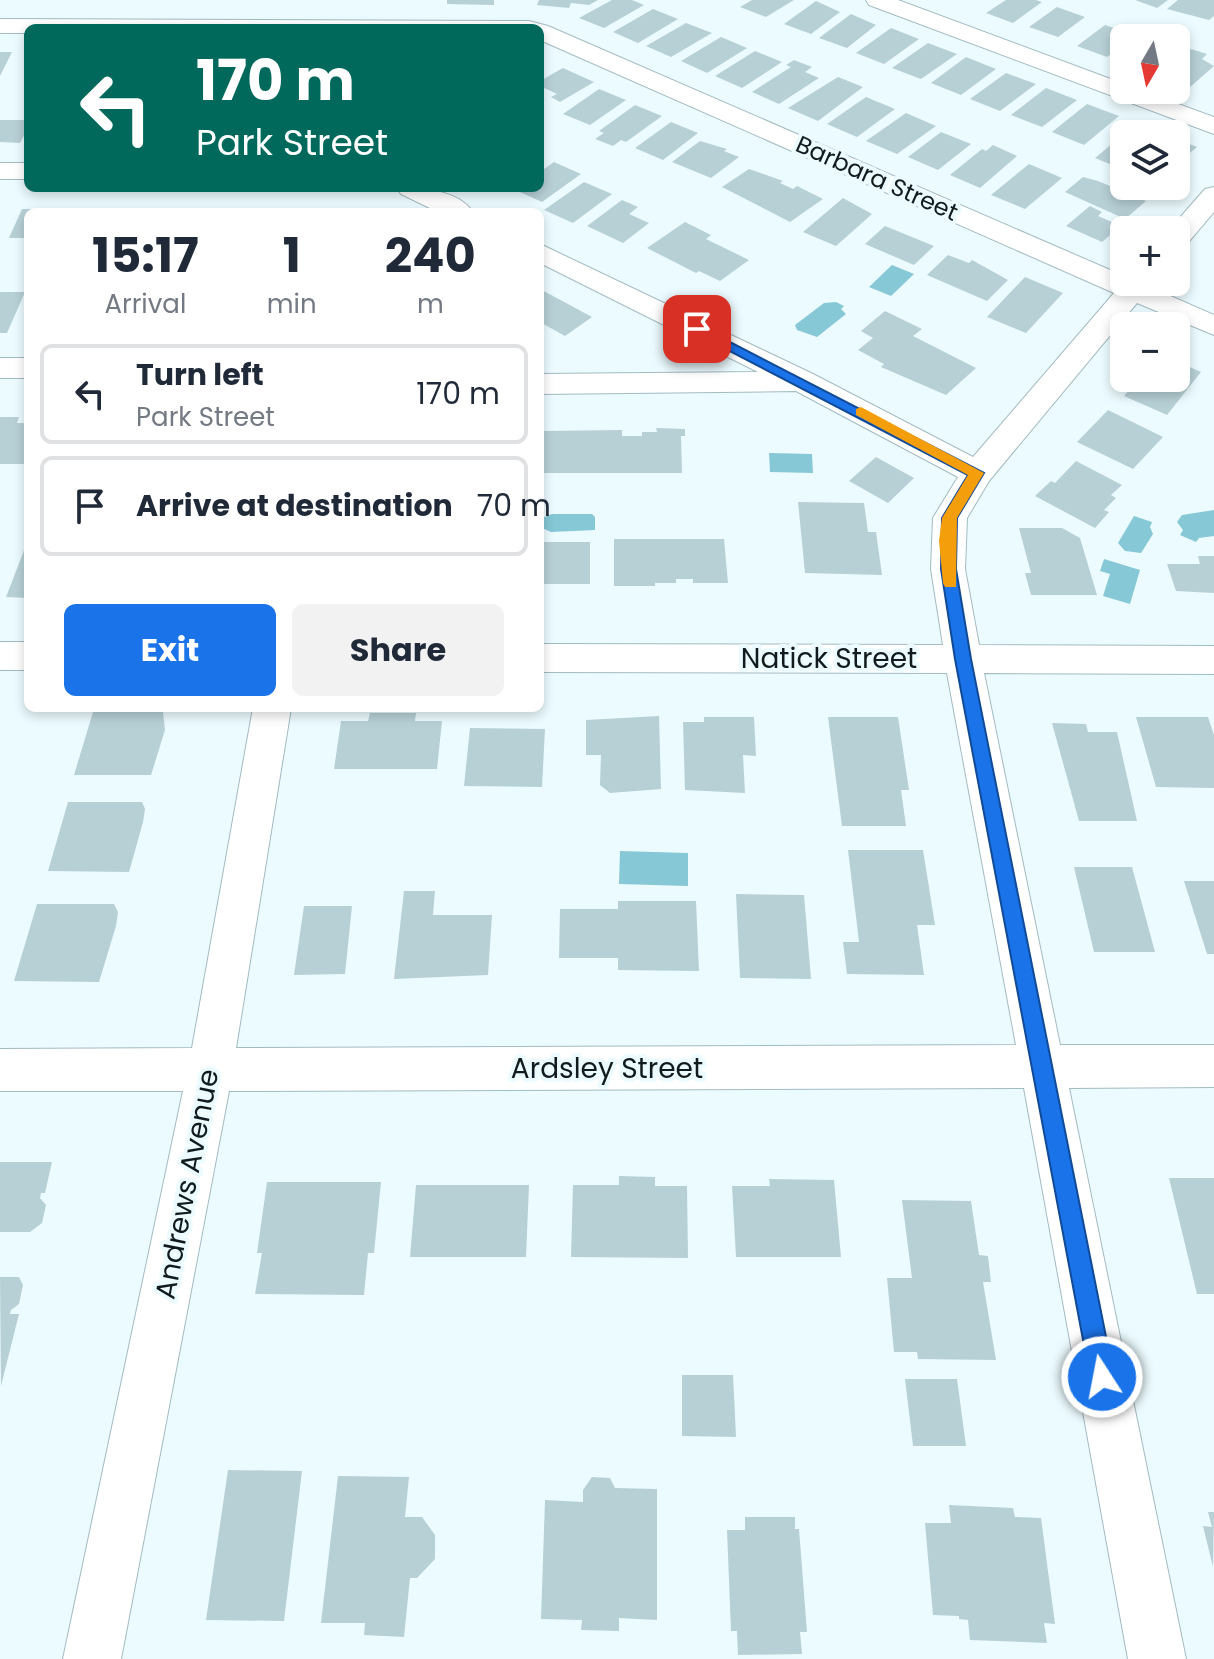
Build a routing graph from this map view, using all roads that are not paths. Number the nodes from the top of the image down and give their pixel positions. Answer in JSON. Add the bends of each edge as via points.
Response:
{"nodes":[{"id":1,"x":877,"y":0,"type":"edge"},
{"id":2,"x":403,"y":19,"type":"edge"},
{"id":3,"x":115,"y":24,"type":"edge"},
{"id":4,"x":473,"y":24,"type":"edge"},
{"id":5,"x":0,"y":26,"type":"edge"},
{"id":6,"x":24,"y":26,"type":"edge"},
{"id":7,"x":544,"y":33,"type":"edge"},
{"id":8,"x":1214,"y":126,"type":"edge"},
{"id":9,"x":0,"y":171,"type":"edge"},
{"id":10,"x":24,"y":171,"type":"edge"},
{"id":11,"x":418,"y":192,"type":"edge"},
{"id":12,"x":1214,"y":195,"type":"edge"},
{"id":13,"x":451,"y":208,"type":"edge"},
{"id":14,"x":1190,"y":223,"type":"edge"},
{"id":15,"x":544,"y":254,"type":"edge"},
{"id":16,"x":1110,"y":275,"type":"edge"},
{"id":17,"x":1127,"y":296,"type":"edge"},
{"id":18,"x":1156,"y":296,"type":"edge"},
{"id":19,"x":1214,"y":326,"type":"edge"},
{"id":20,"x":0,"y":368,"type":"edge"},
{"id":21,"x":24,"y":368,"type":"edge"},
{"id":22,"x":802,"y":381,"type":"junction"},
{"id":23,"x":544,"y":384,"type":"edge"},
{"id":24,"x":977,"y":473,"type":"junction"},
{"id":25,"x":0,"y":656,"type":"edge"},
{"id":26,"x":24,"y":656,"type":"edge"},
{"id":27,"x":544,"y":658,"type":"edge"},
{"id":28,"x":963,"y":659,"type":"junction"},
{"id":29,"x":1214,"y":660,"type":"edge"},
{"id":30,"x":271,"y":712,"type":"edge"},
{"id":31,"x":1041,"y":1065,"type":"junction"},
{"id":32,"x":1214,"y":1066,"type":"edge"},
{"id":33,"x":0,"y":1070,"type":"edge"},
{"id":34,"x":210,"y":1071,"type":"junction"},
{"id":35,"x":92,"y":1659,"type":"edge"},
{"id":36,"x":1157,"y":1659,"type":"edge"}],
"edges":[{"from":1,"to":8,"type":"street"},
{"from":2,"to":3,"type":"street"},
{"from":2,"to":4,"type":"street"},
{"from":5,"to":6,"type":"street"},
{"from":7,"to":16,"type":"street","name":"Barbara Street"},
{"from":9,"to":10,"type":"street"},
{"from":11,"to":13,"type":"street"},
{"from":12,"to":14,"type":"street"},
{"from":15,"to":22,"type":"street"},
{"from":17,"to":24,"type":"street"},
{"from":18,"to":19,"type":"street","name":"Barbara Street"},
{"from":20,"to":21,"type":"street"},
{"from":22,"to":23,"type":"street"},
{"from":22,"to":24,"type":"street"},
{"from":24,"to":28,"type":"street","via":[[950,518],[947,541]]},
{"from":25,"to":26,"type":"street"},
{"from":27,"to":28,"type":"street","name":"Natick Street"},
{"from":28,"to":29,"type":"street","name":"Natick Street"},
{"from":28,"to":31,"type":"street"},
{"from":30,"to":34,"type":"street","name":"Andrews Avenue"},
{"from":31,"to":32,"type":"street","name":"Ardsley Street"},
{"from":31,"to":34,"type":"street","name":"Ardsley Street"},
{"from":31,"to":36,"type":"street"},
{"from":33,"to":34,"type":"street","name":"Ardsley Street"},
{"from":34,"to":35,"type":"street","name":"Andrews Avenue"}]}
